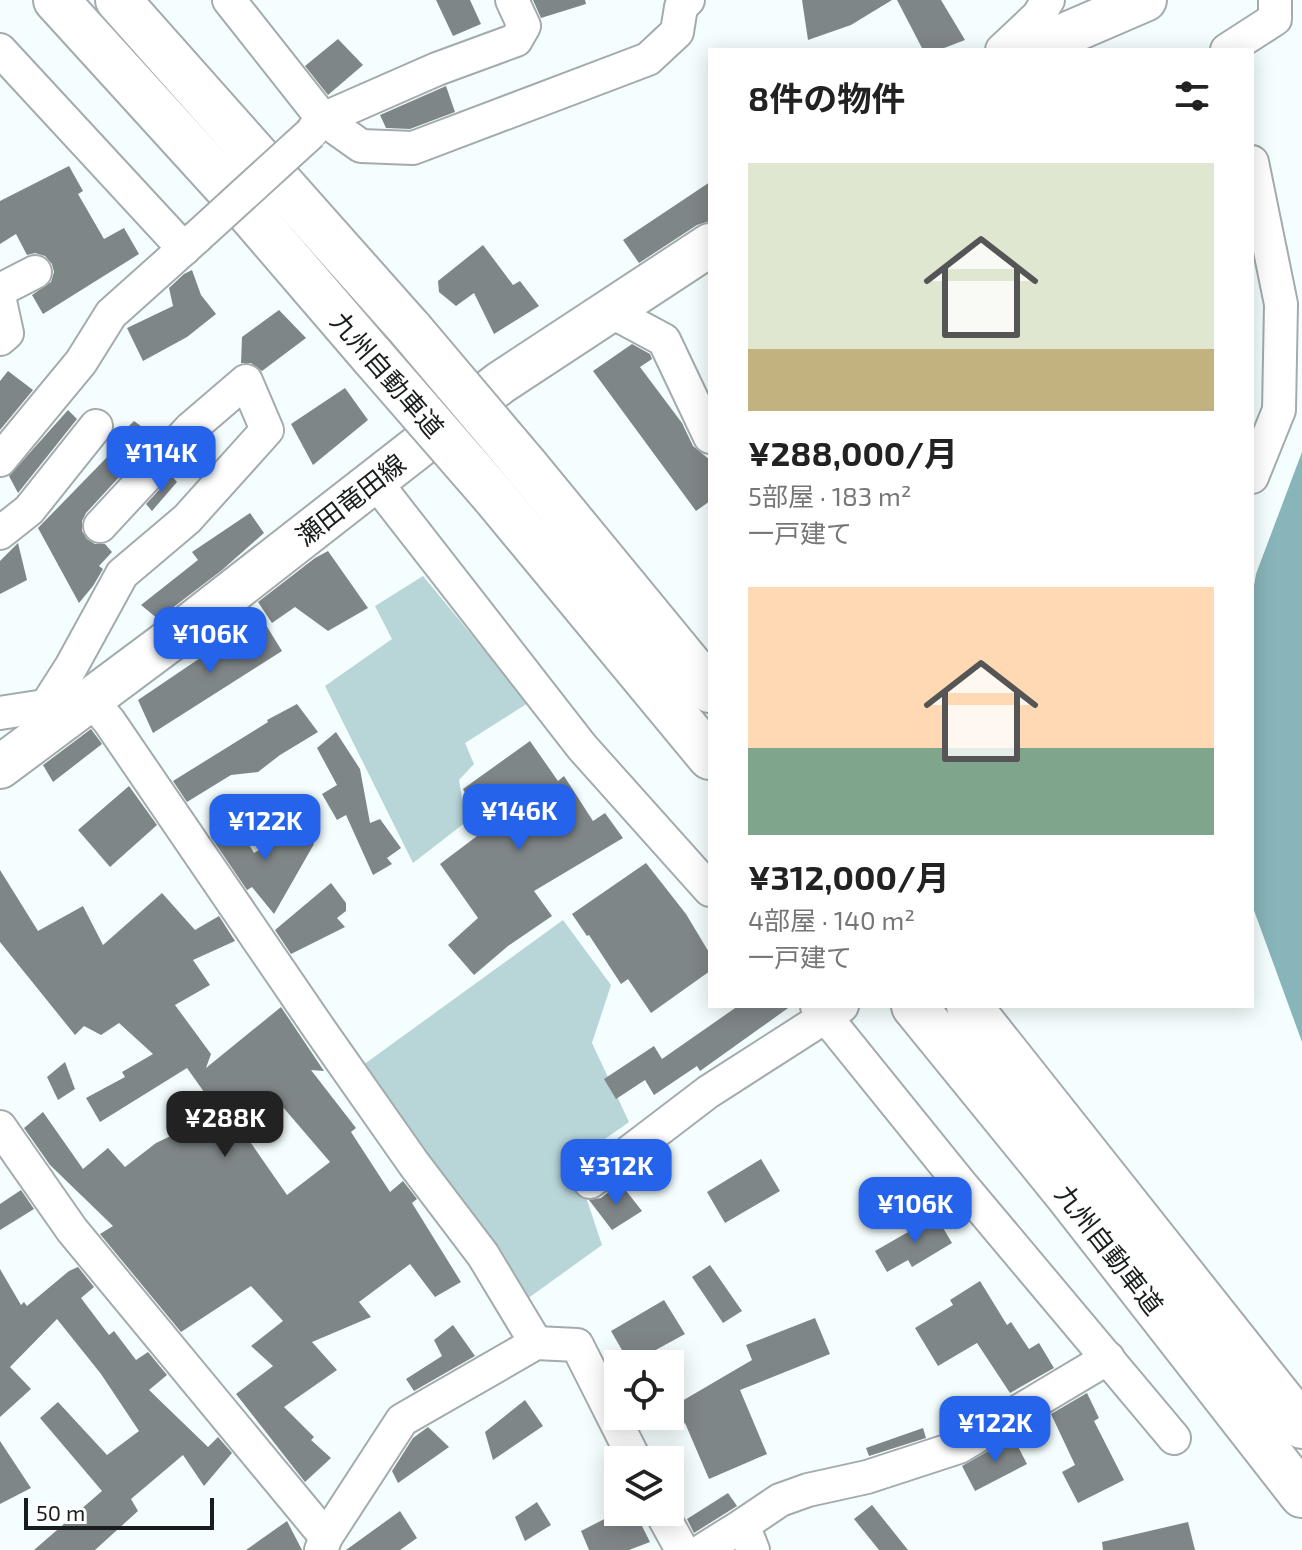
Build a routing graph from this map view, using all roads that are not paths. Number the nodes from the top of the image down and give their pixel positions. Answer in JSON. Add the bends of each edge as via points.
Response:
{"nodes":[{"id":1,"x":56,"y":0,"type":"edge"},
{"id":2,"x":118,"y":0,"type":"edge"},
{"id":3,"x":229,"y":0,"type":"edge"},
{"id":4,"x":512,"y":0,"type":"edge"},
{"id":5,"x":1048,"y":0,"type":"edge"},
{"id":6,"x":1145,"y":0,"type":"edge"},
{"id":7,"x":1275,"y":0,"type":"edge"},
{"id":8,"x":683,"y":2,"type":"edge"},
{"id":9,"x":1004,"y":48,"type":"edge"},
{"id":10,"x":1034,"y":48,"type":"edge"},
{"id":11,"x":1230,"y":48,"type":"edge"},
{"id":12,"x":0,"y":50,"type":"edge"},
{"id":13,"x":317,"y":126,"type":"junction"},
{"id":14,"x":1254,"y":172,"type":"edge"},
{"id":15,"x":190,"y":243,"type":"junction"},
{"id":16,"x":708,"y":246,"type":"edge"},
{"id":17,"x":35,"y":272,"type":"dead end"},
{"id":18,"x":0,"y":290,"type":"edge"},
{"id":19,"x":0,"y":301,"type":"edge"},
{"id":20,"x":610,"y":311,"type":"junction"},
{"id":21,"x":0,"y":339,"type":"edge"},
{"id":22,"x":96,"y":426,"type":"dead end"},
{"id":23,"x":708,"y":433,"type":"edge"},
{"id":24,"x":0,"y":460,"type":"edge"},
{"id":25,"x":1254,"y":472,"type":"edge"},
{"id":26,"x":374,"y":480,"type":"junction"},
{"id":27,"x":100,"y":526,"type":"dead end"},
{"id":28,"x":0,"y":533,"type":"edge"},
{"id":29,"x":708,"y":688,"type":"edge"},
{"id":30,"x":90,"y":699,"type":"junction"},
{"id":31,"x":46,"y":706,"type":"junction"},
{"id":32,"x":0,"y":713,"type":"edge"},
{"id":33,"x":708,"y":755,"type":"edge"},
{"id":34,"x":0,"y":767,"type":"edge"},
{"id":35,"x":708,"y":888,"type":"edge"},
{"id":36,"x":916,"y":1008,"type":"edge"},
{"id":37,"x":971,"y":1008,"type":"edge"},
{"id":38,"x":829,"y":1010,"type":"edge"},
{"id":39,"x":0,"y":1127,"type":"edge"},
{"id":40,"x":11,"y":1166,"type":"edge"},
{"id":41,"x":590,"y":1182,"type":"dead end"},
{"id":42,"x":536,"y":1343,"type":"junction"},
{"id":43,"x":1108,"y":1358,"type":"junction"},
{"id":44,"x":1302,"y":1426,"type":"edge"},
{"id":45,"x":1174,"y":1438,"type":"dead end"},
{"id":46,"x":628,"y":1446,"type":"edge"},
{"id":47,"x":1302,"y":1495,"type":"edge"},
{"id":48,"x":669,"y":1526,"type":"edge"},
{"id":49,"x":748,"y":1537,"type":"edge"},
{"id":50,"x":323,"y":1544,"type":"edge"},
{"id":51,"x":682,"y":1550,"type":"edge"},
{"id":52,"x":703,"y":1550,"type":"edge"}],
"edges":[{"from":1,"to":33,"type":"highway","name":"九州自動車道","bridge":true,"via":[[239,201]]},
{"from":2,"to":29,"type":"highway","name":"九州自動車道","bridge":true,"via":[[411,330]]},
{"from":3,"to":13,"type":"street"},
{"from":4,"to":13,"type":"street","via":[[524,26],[516,40],[437,69]]},
{"from":5,"to":9,"type":"street"},
{"from":6,"to":10,"type":"main road"},
{"from":7,"to":11,"type":"street","via":[[1275,19]]},
{"from":8,"to":13,"type":"street","via":[[677,32],[648,59],[413,148],[361,146]]},
{"from":12,"to":15,"type":"street"},
{"from":13,"to":15,"type":"street","bridge":true},
{"from":14,"to":25,"type":"street","via":[[1281,304],[1279,410]]},
{"from":15,"to":24,"type":"street","via":[[111,314],[81,362]]},
{"from":16,"to":20,"type":"main road","name":"瀬田竜田線"},
{"from":17,"to":18,"type":"street"},
{"from":19,"to":21,"type":"street","via":[[7,333]]},
{"from":20,"to":23,"type":"street","via":[[664,340]]},
{"from":20,"to":26,"type":"main road","name":"瀬田竜田線","via":[[500,383]]},
{"from":22,"to":28,"type":"street","via":[[29,510]]},
{"from":26,"to":30,"type":"main road","name":"瀬田竜田線"},
{"from":26,"to":35,"type":"street","via":[[582,747]]},
{"from":27,"to":31,"type":"street","via":[[190,429],[246,381],[267,430],[187,519],[122,574]]},
{"from":30,"to":31,"type":"street"},
{"from":30,"to":34,"type":"main road","name":"瀬田竜田線"},
{"from":30,"to":42,"type":"street","via":[[483,1255]]},
{"from":31,"to":32,"type":"street"},
{"from":36,"to":47,"type":"highway","name":"九州自動車道"},
{"from":37,"to":44,"type":"highway","name":"九州自動車道"},
{"from":38,"to":41,"type":"street","via":[[708,1092]]},
{"from":38,"to":43,"type":"street","via":[[960,1183]]},
{"from":39,"to":40,"type":"street"},
{"from":40,"to":50,"type":"street","via":[[72,1230]]},
{"from":42,"to":46,"type":"street","via":[[577,1345]]},
{"from":42,"to":50,"type":"street","via":[[402,1420]]},
{"from":43,"to":45,"type":"street"},
{"from":43,"to":49,"type":"street","via":[[959,1447],[780,1500]]},
{"from":48,"to":51,"type":"street"},
{"from":49,"to":52,"type":"street"}]}
